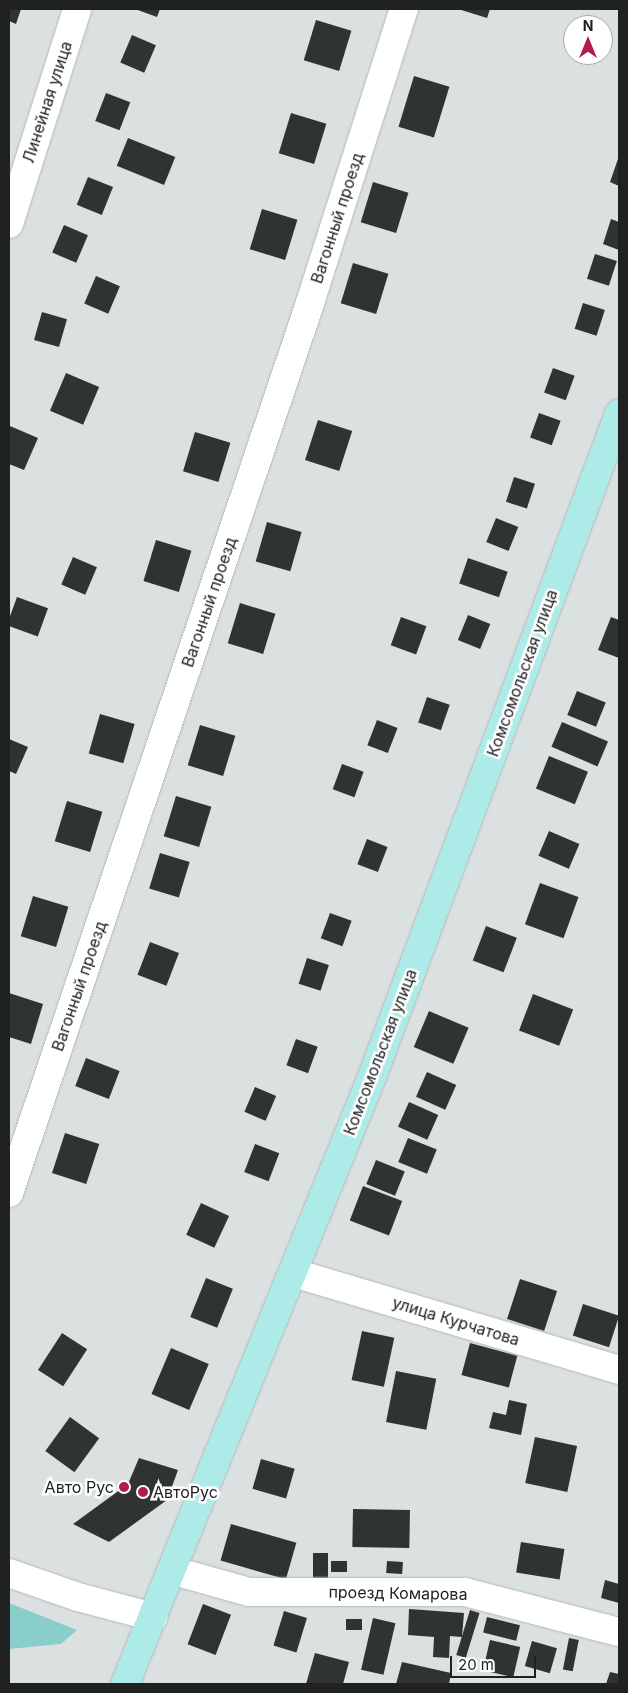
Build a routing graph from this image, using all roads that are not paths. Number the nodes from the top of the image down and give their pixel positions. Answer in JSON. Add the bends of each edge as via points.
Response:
{"nodes":[{"id":1,"x":77,"y":9,"type":"edge"},
{"id":2,"x":404,"y":9,"type":"edge"},
{"id":3,"x":9,"y":224,"type":"edge"},
{"id":4,"x":619,"y":414,"type":"edge"},
{"id":5,"x":9,"y":1194,"type":"edge"},
{"id":6,"x":294,"y":1273,"type":"junction"},
{"id":7,"x":619,"y":1370,"type":"edge"},
{"id":8,"x":174,"y":1571,"type":"junction"},
{"id":9,"x":9,"y":1572,"type":"edge"},
{"id":10,"x":153,"y":1617,"type":"junction"},
{"id":11,"x":619,"y":1632,"type":"edge"},
{"id":12,"x":125,"y":1684,"type":"edge"}],
"edges":[{"from":1,"to":3,"type":"street","name":"Линейная улица"},
{"from":2,"to":5,"type":"street","name":"Вагонный проезд","via":[[307,313]]},
{"from":4,"to":6,"type":"main road","name":"Комсомольская улица","via":[[372,1076]]},
{"from":6,"to":7,"type":"street","name":"улица Курчатова"},
{"from":6,"to":8,"type":"main road","name":"Комсомольская улица"},
{"from":8,"to":10,"type":"main road","name":"Комсомольская улица"},
{"from":8,"to":11,"type":"street","name":"проезд Комарова","via":[[249,1592],[465,1592]]},
{"from":9,"to":10,"type":"street","via":[[78,1597]]},
{"from":10,"to":12,"type":"main road","name":"Комсомольская улица"}]}
